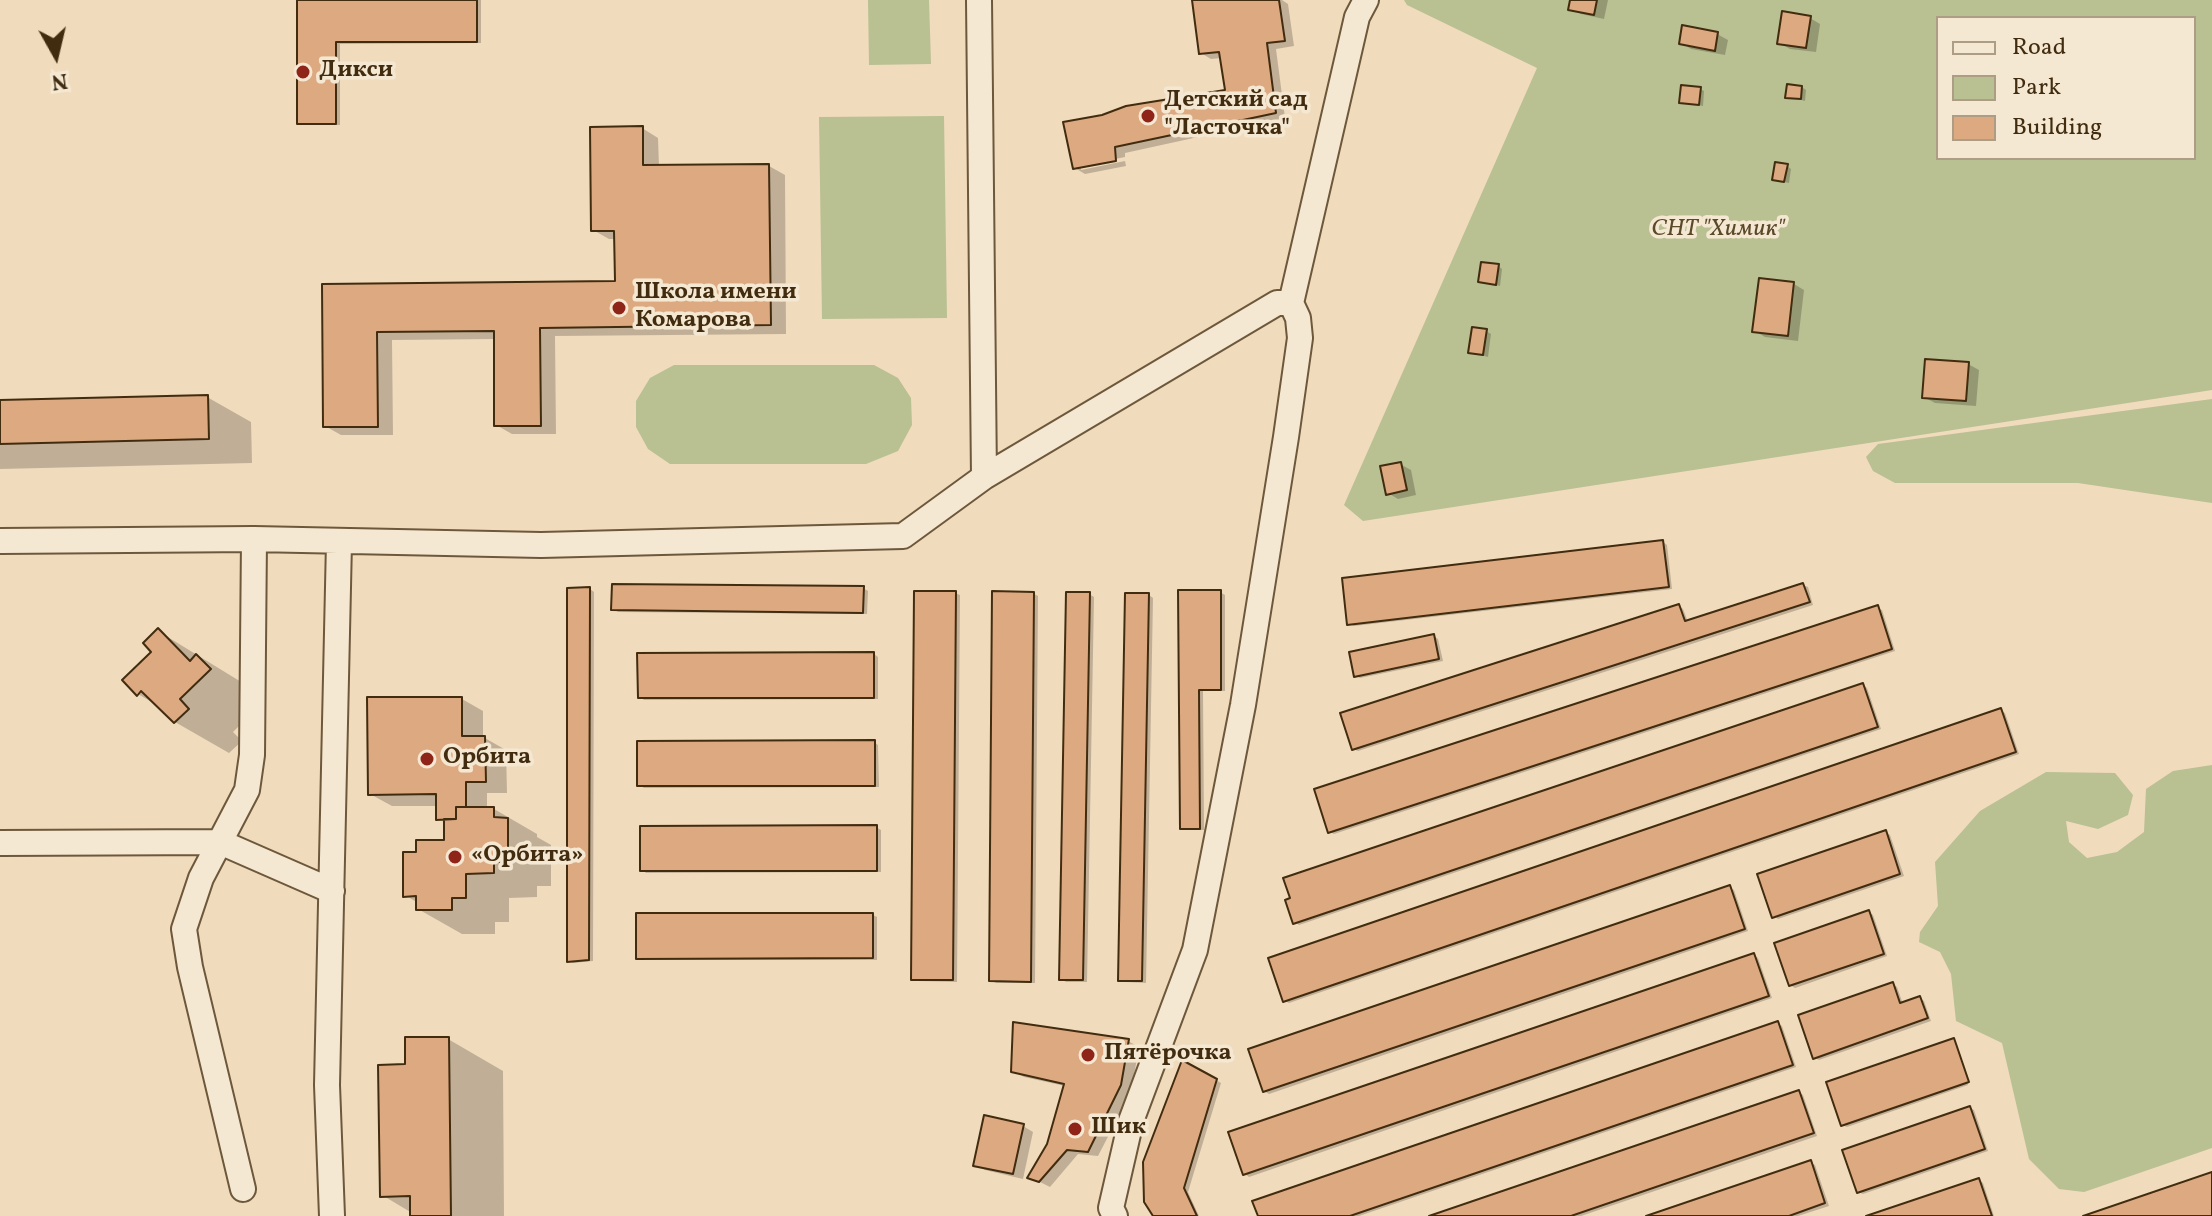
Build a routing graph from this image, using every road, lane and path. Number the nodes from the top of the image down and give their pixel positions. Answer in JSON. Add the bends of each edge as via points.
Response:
{"nodes":[{"id":1,"x":979,"y":0,"type":"edge"},
{"id":2,"x":1366,"y":0,"type":"edge"},
{"id":3,"x":1291,"y":303,"type":"junction"},
{"id":4,"x":984,"y":477,"type":"junction"},
{"id":5,"x":254,"y":539,"type":"junction"},
{"id":6,"x":0,"y":541,"type":"edge"},
{"id":7,"x":339,"y":542,"type":"junction"},
{"id":8,"x":220,"y":842,"type":"junction"},
{"id":9,"x":0,"y":843,"type":"edge"},
{"id":10,"x":332,"y":891,"type":"junction"},
{"id":11,"x":243,"y":1189,"type":"dead end"},
{"id":12,"x":1108,"y":1213,"type":"edge"},
{"id":13,"x":332,"y":1216,"type":"edge"}],
"edges":[{"from":1,"to":4,"type":"street"},
{"from":2,"to":3,"type":"street","via":[[1357,17]]},
{"from":3,"to":4,"type":"street","via":[[1277,303]]},
{"from":3,"to":12,"type":"street","via":[[1300,338],[1286,437],[1243,705],[1195,950],[1131,1121]]},
{"from":4,"to":7,"type":"street","via":[[903,536],[541,545]]},
{"from":5,"to":6,"type":"street"},
{"from":5,"to":7,"type":"street"},
{"from":5,"to":8,"type":"street","via":[[252,755],[247,790]]},
{"from":7,"to":10,"type":"street"},
{"from":8,"to":9,"type":"street"},
{"from":8,"to":10,"type":"street"},
{"from":8,"to":11,"type":"street","via":[[184,929]]},
{"from":10,"to":13,"type":"street","via":[[327,1085]]}]}
